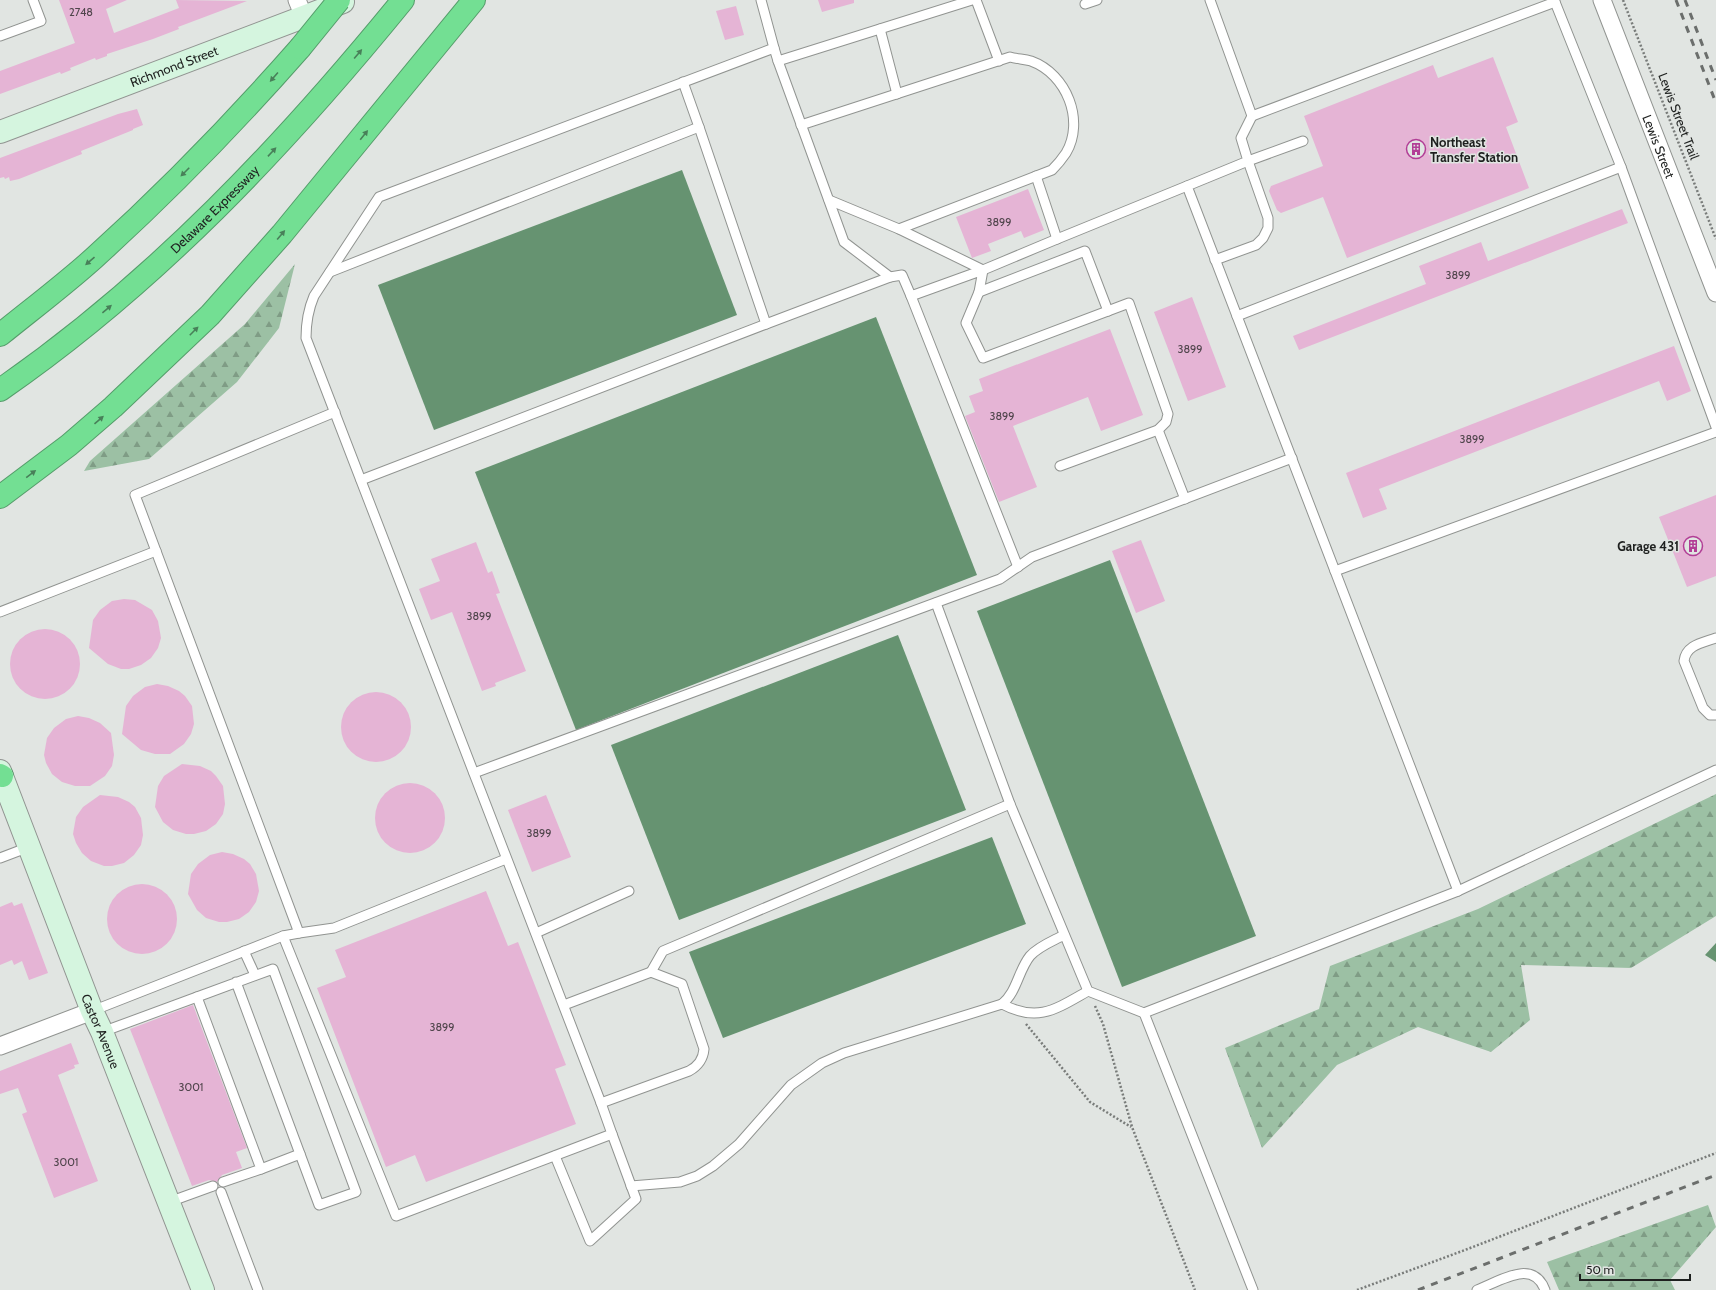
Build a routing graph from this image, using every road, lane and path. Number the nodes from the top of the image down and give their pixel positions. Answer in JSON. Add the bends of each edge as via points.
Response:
{"nodes":[{"id":1,"x":33,"y":0,"type":"edge"},
{"id":2,"x":340,"y":0,"type":"edge"},
{"id":3,"x":349,"y":0,"type":"edge"},
{"id":4,"x":474,"y":0,"type":"edge"},
{"id":5,"x":761,"y":0,"type":"edge"},
{"id":6,"x":972,"y":0,"type":"edge"},
{"id":7,"x":976,"y":0,"type":"edge"},
{"id":8,"x":1097,"y":0,"type":"edge"},
{"id":9,"x":1210,"y":0,"type":"edge"},
{"id":10,"x":1602,"y":0,"type":"edge"},
{"id":11,"x":1623,"y":0,"type":"edge"},
{"id":12,"x":1555,"y":1,"type":"edge"},
{"id":13,"x":1085,"y":4,"type":"dead end"},
{"id":14,"x":399,"y":5,"type":"edge"},
{"id":15,"x":300,"y":8,"type":"edge"},
{"id":16,"x":880,"y":29,"type":"junction"},
{"id":17,"x":0,"y":36,"type":"edge"},
{"id":18,"x":774,"y":48,"type":"junction"},
{"id":19,"x":778,"y":61,"type":"junction"},
{"id":20,"x":998,"y":61,"type":"junction"},
{"id":21,"x":683,"y":82,"type":"junction"},
{"id":22,"x":897,"y":94,"type":"junction"},
{"id":23,"x":1252,"y":116,"type":"junction"},
{"id":24,"x":801,"y":125,"type":"junction"},
{"id":25,"x":699,"y":127,"type":"junction"},
{"id":26,"x":0,"y":132,"type":"edge"},
{"id":27,"x":1303,"y":141,"type":"dead end"},
{"id":28,"x":1248,"y":161,"type":"junction"},
{"id":29,"x":1621,"y":167,"type":"junction"},
{"id":30,"x":1036,"y":176,"type":"junction"},
{"id":31,"x":1187,"y":186,"type":"junction"},
{"id":32,"x":829,"y":200,"type":"junction"},
{"id":33,"x":899,"y":228,"type":"junction"},
{"id":34,"x":1057,"y":239,"type":"junction"},
{"id":35,"x":1716,"y":239,"type":"edge"},
{"id":36,"x":1215,"y":260,"type":"junction"},
{"id":37,"x":983,"y":270,"type":"junction"},
{"id":38,"x":330,"y":272,"type":"junction"},
{"id":39,"x":890,"y":277,"type":"junction"},
{"id":40,"x":979,"y":292,"type":"junction"},
{"id":41,"x":1716,"y":292,"type":"edge"},
{"id":42,"x":912,"y":296,"type":"junction"},
{"id":43,"x":1108,"y":311,"type":"junction"},
{"id":44,"x":1237,"y":316,"type":"junction"},
{"id":45,"x":766,"y":324,"type":"junction"},
{"id":46,"x":0,"y":334,"type":"edge"},
{"id":47,"x":78,"y":334,"type":"junction"},
{"id":48,"x":0,"y":390,"type":"edge"},
{"id":49,"x":0,"y":405,"type":"edge"},
{"id":50,"x":335,"y":412,"type":"junction"},
{"id":51,"x":1716,"y":426,"type":"edge"},
{"id":52,"x":1158,"y":430,"type":"junction"},
{"id":53,"x":1716,"y":432,"type":"edge"},
{"id":54,"x":1292,"y":458,"type":"junction"},
{"id":55,"x":1060,"y":466,"type":"dead end"},
{"id":56,"x":361,"y":480,"type":"junction"},
{"id":57,"x":0,"y":497,"type":"edge"},
{"id":58,"x":1185,"y":499,"type":"junction"},
{"id":59,"x":156,"y":551,"type":"junction"},
{"id":60,"x":1018,"y":567,"type":"junction"},
{"id":61,"x":1335,"y":571,"type":"junction"},
{"id":62,"x":936,"y":603,"type":"junction"},
{"id":63,"x":0,"y":612,"type":"edge"},
{"id":64,"x":1716,"y":638,"type":"edge"},
{"id":65,"x":1716,"y":715,"type":"edge"},
{"id":66,"x":1716,"y":770,"type":"edge"},
{"id":67,"x":474,"y":772,"type":"junction"},
{"id":68,"x":1,"y":774,"type":"edge"},
{"id":69,"x":1010,"y":804,"type":"junction"},
{"id":70,"x":29,"y":847,"type":"junction"},
{"id":71,"x":0,"y":858,"type":"edge"},
{"id":72,"x":506,"y":859,"type":"junction"},
{"id":73,"x":1458,"y":891,"type":"junction"},
{"id":74,"x":629,"y":892,"type":"dead end"},
{"id":75,"x":536,"y":932,"type":"junction"},
{"id":76,"x":299,"y":933,"type":"junction"},
{"id":77,"x":1064,"y":935,"type":"junction"},
{"id":78,"x":283,"y":936,"type":"junction"},
{"id":79,"x":244,"y":951,"type":"junction"},
{"id":80,"x":651,"y":972,"type":"junction"},
{"id":81,"x":255,"y":975,"type":"junction"},
{"id":82,"x":236,"y":982,"type":"junction"},
{"id":83,"x":1088,"y":991,"type":"junction"},
{"id":84,"x":197,"y":997,"type":"junction"},
{"id":85,"x":1002,"y":1004,"type":"junction"},
{"id":86,"x":564,"y":1005,"type":"junction"},
{"id":87,"x":1013,"y":1010,"type":"junction"},
{"id":88,"x":92,"y":1011,"type":"junction"},
{"id":89,"x":1144,"y":1013,"type":"junction"},
{"id":90,"x":102,"y":1032,"type":"junction"},
{"id":91,"x":0,"y":1046,"type":"edge"},
{"id":92,"x":602,"y":1103,"type":"junction"},
{"id":93,"x":1132,"y":1127,"type":"junction"},
{"id":94,"x":612,"y":1134,"type":"junction"},
{"id":95,"x":1716,"y":1153,"type":"edge"},
{"id":96,"x":300,"y":1154,"type":"junction"},
{"id":97,"x":555,"y":1156,"type":"junction"},
{"id":98,"x":261,"y":1169,"type":"junction"},
{"id":99,"x":223,"y":1182,"type":"dead end"},
{"id":100,"x":213,"y":1186,"type":"dead end"},
{"id":101,"x":631,"y":1186,"type":"junction"},
{"id":102,"x":221,"y":1192,"type":"dead end"},
{"id":103,"x":169,"y":1202,"type":"junction"},
{"id":104,"x":202,"y":1290,"type":"edge"},
{"id":105,"x":258,"y":1290,"type":"edge"},
{"id":106,"x":1195,"y":1290,"type":"edge"},
{"id":107,"x":1253,"y":1290,"type":"edge"},
{"id":108,"x":1357,"y":1290,"type":"edge"},
{"id":109,"x":1477,"y":1290,"type":"edge"},
{"id":110,"x":1545,"y":1290,"type":"edge"}],
"edges":[{"from":1,"to":17,"type":"lane","via":[[41,21]]},
{"from":2,"to":46,"type":"highway","one_way":true,"bridge":true,"via":[[248,107],[165,192],[93,258]]},
{"from":3,"to":15,"type":"street","name":"Richmond Street"},
{"from":57,"to":4,"type":"highway","one_way":true,"via":[[69,445],[144,379],[210,315],[244,279]]},
{"from":5,"to":18,"type":"lane"},
{"from":6,"to":16,"type":"lane"},
{"from":7,"to":20,"type":"lane"},
{"from":8,"to":13,"type":"lane"},
{"from":9,"to":23,"type":"lane"},
{"from":10,"to":41,"type":"street","name":"Lewis Street"},
{"from":11,"to":35,"type":"path","name":"Lewis Street Trail"},
{"from":12,"to":23,"type":"lane"},
{"from":12,"to":29,"type":"lane"},
{"from":47,"to":14,"type":"highway","name":"Delaware Expressway","one_way":true,"via":[[160,263],[236,189],[310,111]]},
{"from":15,"to":26,"type":"street","name":"Richmond Street"},
{"from":16,"to":19,"type":"lane"},
{"from":16,"to":22,"type":"lane"},
{"from":18,"to":19,"type":"lane"},
{"from":18,"to":21,"type":"lane"},
{"from":19,"to":24,"type":"lane"},
{"from":20,"to":22,"type":"lane"},
{"from":20,"to":30,"type":"lane","via":[[1010,57],[1031,62],[1051,73],[1065,89],[1073,110],[1073,132],[1066,153],[1052,170]]},
{"from":21,"to":25,"type":"lane"},
{"from":21,"to":38,"type":"lane","via":[[379,197]]},
{"from":22,"to":24,"type":"lane"},
{"from":23,"to":28,"type":"lane","via":[[1241,138]]},
{"from":24,"to":32,"type":"lane"},
{"from":25,"to":38,"type":"lane"},
{"from":25,"to":45,"type":"lane"},
{"from":27,"to":28,"type":"lane"},
{"from":28,"to":31,"type":"lane"},
{"from":28,"to":36,"type":"lane","via":[[1268,218],[1268,228],[1256,245]]},
{"from":29,"to":44,"type":"lane"},
{"from":29,"to":51,"type":"lane"},
{"from":30,"to":33,"type":"lane"},
{"from":30,"to":34,"type":"lane"},
{"from":31,"to":34,"type":"lane"},
{"from":31,"to":36,"type":"lane"},
{"from":32,"to":33,"type":"lane"},
{"from":32,"to":39,"type":"lane","via":[[844,242]]},
{"from":33,"to":37,"type":"lane"},
{"from":34,"to":37,"type":"lane"},
{"from":36,"to":44,"type":"lane"},
{"from":37,"to":40,"type":"lane"},
{"from":37,"to":42,"type":"lane"},
{"from":38,"to":50,"type":"lane","via":[[308,309],[306,338]]},
{"from":39,"to":42,"type":"lane","via":[[902,275]]},
{"from":39,"to":45,"type":"lane"},
{"from":40,"to":43,"type":"lane","via":[[1085,251]]},
{"from":40,"to":43,"type":"lane","via":[[966,323],[984,358]]},
{"from":42,"to":60,"type":"lane"},
{"from":43,"to":52,"type":"lane","via":[[1129,303],[1168,414],[1166,422]]},
{"from":44,"to":54,"type":"lane"},
{"from":45,"to":56,"type":"lane"},
{"from":47,"to":48,"type":"highway","name":"Delaware Expressway"},
{"from":47,"to":49,"type":"highway"},
{"from":50,"to":56,"type":"lane"},
{"from":50,"to":59,"type":"lane","via":[[135,495]]},
{"from":52,"to":55,"type":"lane"},
{"from":52,"to":58,"type":"lane"},
{"from":53,"to":61,"type":"lane"},
{"from":54,"to":58,"type":"lane"},
{"from":54,"to":61,"type":"lane"},
{"from":56,"to":67,"type":"lane"},
{"from":58,"to":60,"type":"lane","via":[[1032,557]]},
{"from":59,"to":63,"type":"lane"},
{"from":59,"to":76,"type":"lane"},
{"from":60,"to":62,"type":"lane","via":[[1000,579]]},
{"from":61,"to":73,"type":"lane"},
{"from":62,"to":67,"type":"lane"},
{"from":62,"to":69,"type":"lane"},
{"from":64,"to":65,"type":"lane","via":[[1691,647],[1685,654],[1684,661],[1703,708],[1710,715]]},
{"from":66,"to":73,"type":"lane"},
{"from":67,"to":72,"type":"lane"},
{"from":68,"to":70,"type":"street","name":"Castor Avenue"},
{"from":69,"to":77,"type":"lane"},
{"from":69,"to":80,"type":"lane","via":[[663,951]]},
{"from":70,"to":71,"type":"lane"},
{"from":70,"to":88,"type":"street","name":"Castor Avenue"},
{"from":72,"to":75,"type":"lane"},
{"from":72,"to":76,"type":"lane","via":[[334,928]]},
{"from":73,"to":89,"type":"lane"},
{"from":74,"to":75,"type":"lane"},
{"from":75,"to":86,"type":"lane"},
{"from":76,"to":78,"type":"lane"},
{"from":77,"to":83,"type":"lane"},
{"from":77,"to":85,"type":"lane","via":[[1031,956],[1008,1000]]},
{"from":78,"to":79,"type":"lane"},
{"from":78,"to":97,"type":"lane","via":[[396,1216]]},
{"from":79,"to":81,"type":"lane"},
{"from":79,"to":88,"type":"lane"},
{"from":80,"to":86,"type":"lane"},
{"from":80,"to":92,"type":"lane","via":[[682,984],[704,1049],[703,1056],[695,1068],[689,1071]]},
{"from":81,"to":82,"type":"lane"},
{"from":81,"to":96,"type":"lane","via":[[273,969],[356,1192],[319,1205]]},
{"from":82,"to":84,"type":"lane"},
{"from":82,"to":96,"type":"lane"},
{"from":83,"to":87,"type":"lane","via":[[1042,1014]]},
{"from":83,"to":89,"type":"lane"},
{"from":83,"to":93,"type":"path","via":[[1103,1024]]},
{"from":84,"to":90,"type":"lane"},
{"from":84,"to":98,"type":"lane"},
{"from":85,"to":87,"type":"lane"},
{"from":85,"to":101,"type":"lane","via":[[844,1053],[822,1063],[791,1085],[739,1144],[713,1166],[697,1176],[680,1182]]},
{"from":86,"to":92,"type":"lane"},
{"from":87,"to":93,"type":"path","via":[[1090,1102]]},
{"from":88,"to":90,"type":"street","name":"Castor Avenue"},
{"from":88,"to":91,"type":"street"},
{"from":89,"to":107,"type":"lane"},
{"from":90,"to":103,"type":"street","name":"Castor Avenue"},
{"from":92,"to":94,"type":"lane"},
{"from":93,"to":106,"type":"path"},
{"from":94,"to":97,"type":"lane"},
{"from":94,"to":101,"type":"lane"},
{"from":95,"to":108,"type":"path"},
{"from":96,"to":98,"type":"lane"},
{"from":97,"to":101,"type":"lane","via":[[590,1241],[636,1199]]},
{"from":98,"to":99,"type":"lane"},
{"from":100,"to":103,"type":"lane"},
{"from":102,"to":105,"type":"lane"},
{"from":103,"to":104,"type":"street","name":"Castor Avenue"},
{"from":109,"to":110,"type":"lane","via":[[1523,1273],[1536,1276],[1542,1281]]}]}
